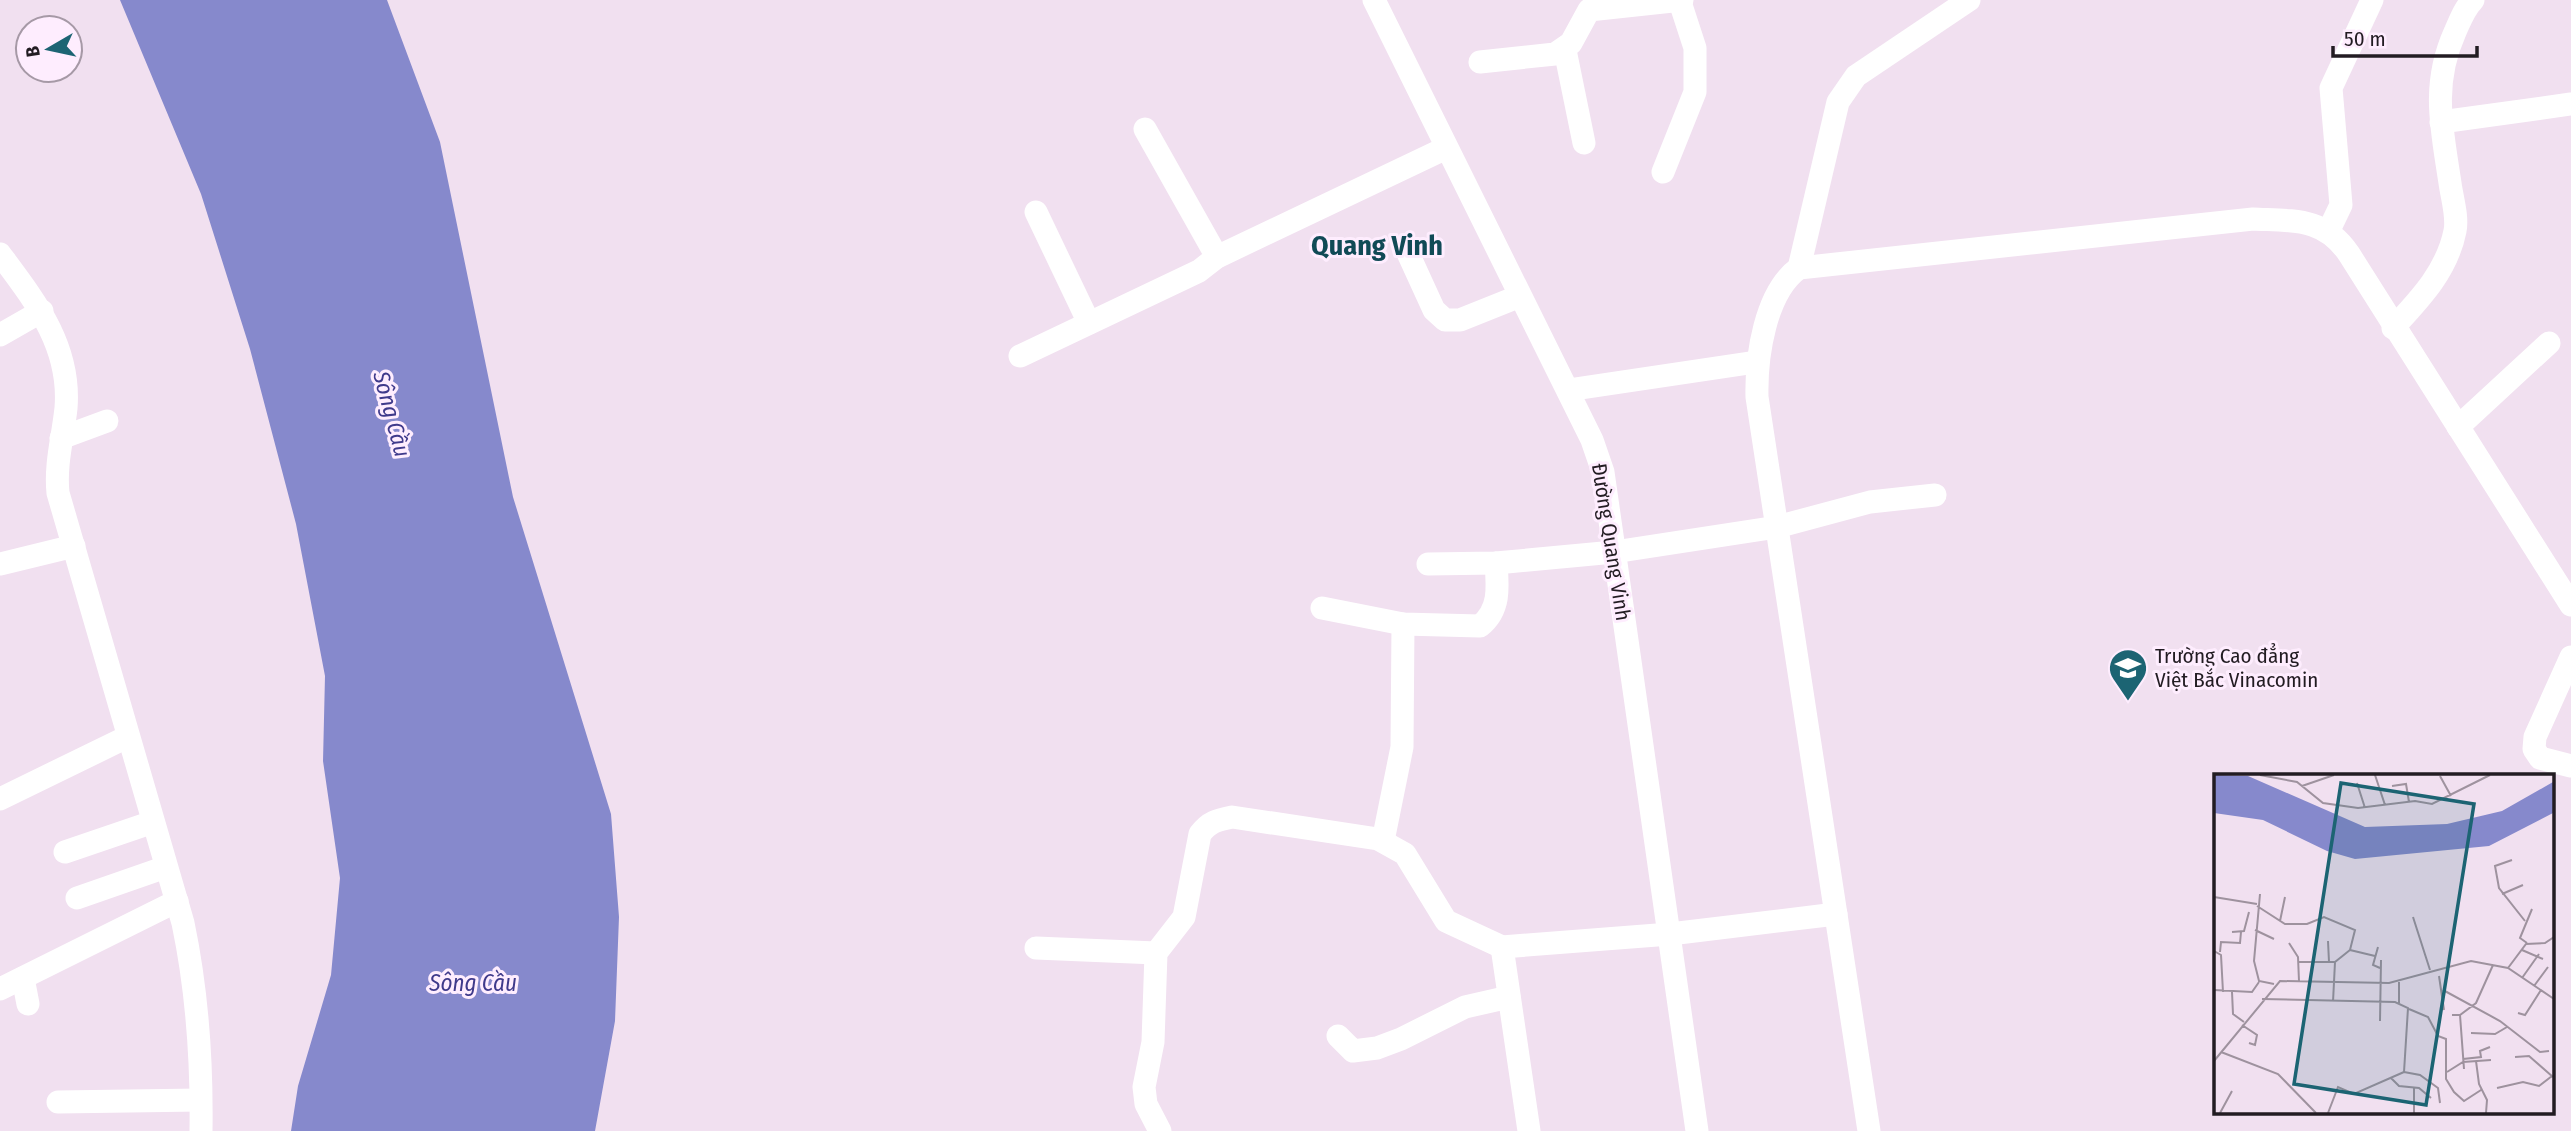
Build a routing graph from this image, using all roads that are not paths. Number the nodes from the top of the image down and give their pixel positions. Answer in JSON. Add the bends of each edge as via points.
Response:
{"nodes":[{"id":1,"x":1374,"y":0,"type":"edge"},
{"id":2,"x":1969,"y":0,"type":"edge"},
{"id":3,"x":2372,"y":0,"type":"edge"},
{"id":4,"x":2473,"y":0,"type":"edge"},
{"id":5,"x":1681,"y":1,"type":"edge"},
{"id":6,"x":1591,"y":5,"type":"edge"},
{"id":7,"x":1565,"y":50,"type":"junction"},
{"id":8,"x":1480,"y":62,"type":"dead end"},
{"id":9,"x":2571,"y":104,"type":"edge"},
{"id":10,"x":2441,"y":122,"type":"junction"},
{"id":11,"x":1145,"y":129,"type":"dead end"},
{"id":12,"x":1584,"y":143,"type":"dead end"},
{"id":13,"x":1446,"y":148,"type":"junction"},
{"id":14,"x":1663,"y":172,"type":"dead end"},
{"id":15,"x":1036,"y":212,"type":"dead end"},
{"id":16,"x":2329,"y":230,"type":"junction"},
{"id":17,"x":1407,"y":251,"type":"dead end"},
{"id":18,"x":0,"y":254,"type":"edge"},
{"id":19,"x":1217,"y":257,"type":"junction"},
{"id":20,"x":1799,"y":268,"type":"junction"},
{"id":21,"x":1520,"y":296,"type":"junction"},
{"id":22,"x":42,"y":311,"type":"junction"},
{"id":23,"x":1089,"y":323,"type":"junction"},
{"id":24,"x":2393,"y":328,"type":"junction"},
{"id":25,"x":0,"y":335,"type":"edge"},
{"id":26,"x":2549,"y":344,"type":"dead end"},
{"id":27,"x":1020,"y":356,"type":"dead end"},
{"id":28,"x":1756,"y":362,"type":"junction"},
{"id":29,"x":1568,"y":390,"type":"junction"},
{"id":30,"x":107,"y":421,"type":"dead end"},
{"id":31,"x":2458,"y":427,"type":"junction"},
{"id":32,"x":61,"y":438,"type":"junction"},
{"id":33,"x":1935,"y":495,"type":"dead end"},
{"id":34,"x":1777,"y":527,"type":"junction"},
{"id":35,"x":74,"y":546,"type":"junction"},
{"id":36,"x":1614,"y":552,"type":"junction"},
{"id":37,"x":0,"y":564,"type":"edge"},
{"id":38,"x":1428,"y":564,"type":"dead end"},
{"id":39,"x":1496,"y":564,"type":"junction"},
{"id":40,"x":2568,"y":592,"type":"edge"},
{"id":41,"x":1322,"y":608,"type":"dead end"},
{"id":42,"x":1403,"y":624,"type":"junction"},
{"id":43,"x":2571,"y":657,"type":"edge"},
{"id":44,"x":127,"y":737,"type":"junction"},
{"id":45,"x":2571,"y":766,"type":"edge"},
{"id":46,"x":0,"y":799,"type":"edge"},
{"id":47,"x":153,"y":822,"type":"junction"},
{"id":48,"x":1383,"y":841,"type":"junction"},
{"id":49,"x":65,"y":852,"type":"dead end"},
{"id":50,"x":166,"y":867,"type":"junction"},
{"id":51,"x":76,"y":898,"type":"dead end"},
{"id":52,"x":177,"y":901,"type":"junction"},
{"id":53,"x":1836,"y":914,"type":"junction"},
{"id":54,"x":1670,"y":934,"type":"junction"},
{"id":55,"x":1502,"y":947,"type":"junction"},
{"id":56,"x":1035,"y":948,"type":"dead end"},
{"id":57,"x":1156,"y":953,"type":"junction"},
{"id":58,"x":23,"y":978,"type":"junction"},
{"id":59,"x":0,"y":989,"type":"edge"},
{"id":60,"x":1509,"y":997,"type":"junction"},
{"id":61,"x":28,"y":1004,"type":"dead end"},
{"id":62,"x":1338,"y":1037,"type":"dead end"},
{"id":63,"x":200,"y":1100,"type":"junction"},
{"id":64,"x":58,"y":1102,"type":"dead end"},
{"id":65,"x":201,"y":1131,"type":"edge"},
{"id":66,"x":1160,"y":1131,"type":"edge"},
{"id":67,"x":1529,"y":1131,"type":"edge"},
{"id":68,"x":1697,"y":1131,"type":"edge"},
{"id":69,"x":1868,"y":1131,"type":"edge"}],
"edges":[{"from":1,"to":13,"type":"street","name":"Đường Quang Vinh"},
{"from":2,"to":20,"type":"street","via":[[1856,76],[1838,102]]},
{"from":3,"to":16,"type":"street","via":[[2331,88],[2341,205]]},
{"from":4,"to":10,"type":"street","via":[[2446,51],[2440,79]]},
{"from":5,"to":6,"type":"street"},
{"from":5,"to":14,"type":"street","via":[[1695,48],[1695,92]]},
{"from":6,"to":7,"type":"street"},
{"from":7,"to":8,"type":"street"},
{"from":7,"to":12,"type":"street"},
{"from":9,"to":10,"type":"street"},
{"from":10,"to":24,"type":"street","via":[[2456,227],[2451,250],[2429,290]]},
{"from":11,"to":19,"type":"street"},
{"from":13,"to":19,"type":"street"},
{"from":13,"to":21,"type":"street","name":"Đường Quang Vinh"},
{"from":15,"to":23,"type":"street"},
{"from":16,"to":20,"type":"street","via":[[2300,222],[2253,219]]},
{"from":16,"to":24,"type":"street","via":[[2349,254]]},
{"from":17,"to":21,"type":"street","via":[[1434,310],[1445,320],[1460,320]]},
{"from":18,"to":22,"type":"street"},
{"from":19,"to":23,"type":"street","via":[[1199,271]]},
{"from":20,"to":28,"type":"street","via":[[1777,292]]},
{"from":21,"to":29,"type":"street","name":"Đường Quang Vinh"},
{"from":22,"to":25,"type":"street"},
{"from":22,"to":32,"type":"street","via":[[58,344],[65,378]]},
{"from":23,"to":27,"type":"street"},
{"from":24,"to":31,"type":"street"},
{"from":26,"to":31,"type":"street"},
{"from":28,"to":29,"type":"street"},
{"from":28,"to":34,"type":"street"},
{"from":29,"to":36,"type":"street","name":"Đường Quang Vinh","via":[[1603,472]]},
{"from":30,"to":32,"type":"street"},
{"from":31,"to":40,"type":"street"},
{"from":32,"to":35,"type":"street","via":[[58,493]]},
{"from":33,"to":34,"type":"street","via":[[1870,502]]},
{"from":34,"to":36,"type":"street"},
{"from":34,"to":53,"type":"street"},
{"from":35,"to":37,"type":"street"},
{"from":35,"to":44,"type":"street"},
{"from":36,"to":39,"type":"street"},
{"from":36,"to":54,"type":"street","name":"Đường Quang Vinh"},
{"from":38,"to":39,"type":"street"},
{"from":39,"to":42,"type":"street","via":[[1498,592],[1492,616],[1480,626]]},
{"from":41,"to":42,"type":"street"},
{"from":42,"to":48,"type":"street","via":[[1402,747]]},
{"from":43,"to":45,"type":"street","via":[[2535,737],[2534,749],[2540,758]]},
{"from":44,"to":46,"type":"street"},
{"from":44,"to":47,"type":"street"},
{"from":47,"to":49,"type":"street"},
{"from":47,"to":50,"type":"street"},
{"from":48,"to":55,"type":"street","via":[[1405,854],[1446,921]]},
{"from":48,"to":57,"type":"street","via":[[1232,817],[1208,823],[1200,834],[1184,917]]},
{"from":50,"to":51,"type":"street"},
{"from":50,"to":52,"type":"street"},
{"from":52,"to":58,"type":"street"},
{"from":52,"to":63,"type":"street","via":[[190,959]]},
{"from":53,"to":54,"type":"street"},
{"from":53,"to":69,"type":"street"},
{"from":54,"to":55,"type":"street"},
{"from":54,"to":68,"type":"street","name":"Đường Quang Vinh"},
{"from":55,"to":60,"type":"street"},
{"from":56,"to":57,"type":"street"},
{"from":57,"to":66,"type":"street","via":[[1153,1042],[1144,1087],[1146,1104]]},
{"from":58,"to":59,"type":"street"},
{"from":58,"to":61,"type":"street"},
{"from":60,"to":62,"type":"street","via":[[1465,1007],[1377,1048],[1353,1051]]},
{"from":60,"to":67,"type":"street"},
{"from":63,"to":64,"type":"street"},
{"from":63,"to":65,"type":"street"}]}
